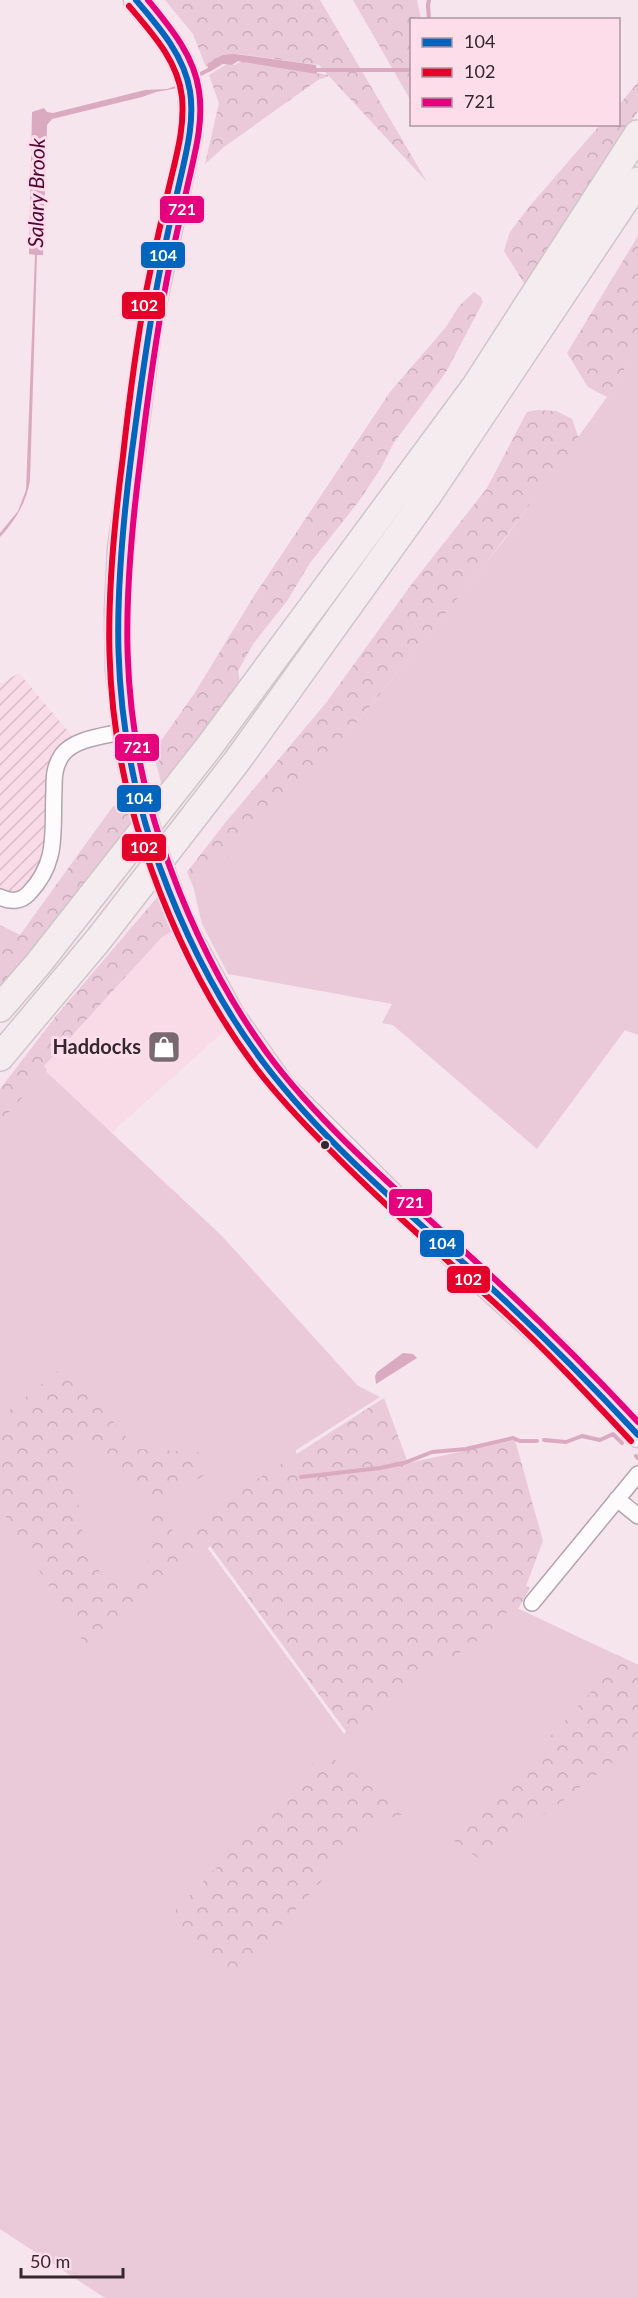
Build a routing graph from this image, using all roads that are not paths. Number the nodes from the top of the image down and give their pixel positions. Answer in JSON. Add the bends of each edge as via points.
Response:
{"nodes":[{"id":1,"x":136,"y":0,"type":"edge"},
{"id":2,"x":638,"y":134,"type":"edge"},
{"id":3,"x":638,"y":181,"type":"edge"},
{"id":4,"x":125,"y":731,"type":"junction"},
{"id":5,"x":0,"y":897,"type":"edge"},
{"id":6,"x":0,"y":1008,"type":"edge"},
{"id":7,"x":0,"y":1057,"type":"edge"},
{"id":8,"x":638,"y":1435,"type":"edge"},
{"id":9,"x":638,"y":1474,"type":"edge"},
{"id":10,"x":617,"y":1499,"type":"junction"},
{"id":11,"x":638,"y":1516,"type":"edge"},
{"id":12,"x":532,"y":1603,"type":"dead end"}],
"edges":[{"from":1,"to":4,"type":"main road","via":[[185,68],[193,114],[150,323],[123,530],[117,631]]},
{"from":2,"to":6,"type":"highway","via":[[475,387],[208,748]]},
{"from":3,"to":7,"type":"highway","via":[[428,495],[237,761],[99,939]]},
{"from":4,"to":5,"type":"street","via":[[78,743],[63,753],[55,768],[51,856],[45,874],[24,898],[16,901]]},
{"from":4,"to":8,"type":"main road","bridge":true,"via":[[152,842],[181,921],[232,1015],[283,1088],[442,1245],[558,1350]]},
{"from":9,"to":10,"type":"street"},
{"from":10,"to":11,"type":"street"},
{"from":10,"to":12,"type":"street"}]}
